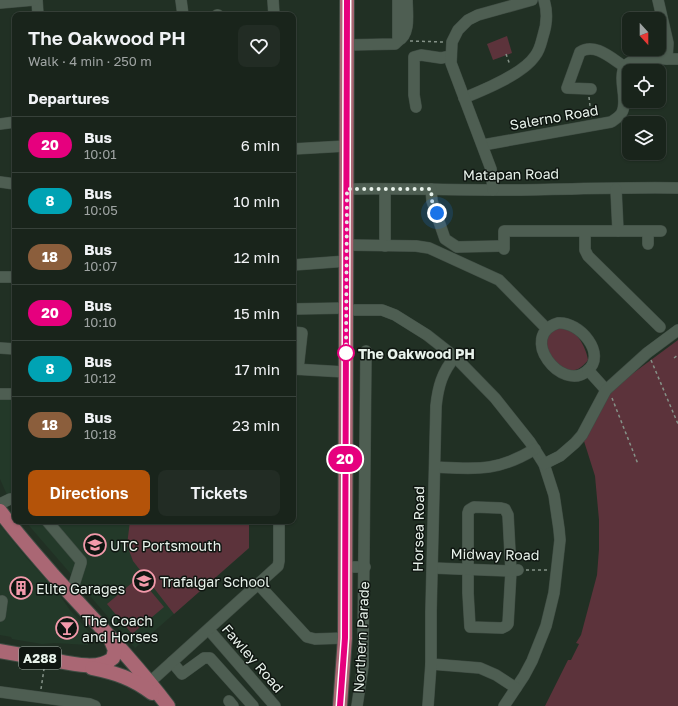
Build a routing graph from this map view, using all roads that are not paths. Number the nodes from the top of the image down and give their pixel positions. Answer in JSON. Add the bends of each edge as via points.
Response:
{"nodes":[{"id":1,"x":33,"y":0,"type":"edge"},
{"id":2,"x":37,"y":0,"type":"edge"},
{"id":3,"x":181,"y":0,"type":"edge"},
{"id":4,"x":273,"y":0,"type":"edge"},
{"id":5,"x":347,"y":0,"type":"edge"},
{"id":6,"x":398,"y":0,"type":"edge"},
{"id":7,"x":407,"y":0,"type":"edge"},
{"id":8,"x":532,"y":0,"type":"edge"},
{"id":9,"x":544,"y":0,"type":"edge"},
{"id":10,"x":658,"y":0,"type":"edge"},
{"id":11,"x":0,"y":3,"type":"edge"},
{"id":12,"x":38,"y":12,"type":"edge"},
{"id":13,"x":183,"y":12,"type":"edge"},
{"id":14,"x":274,"y":12,"type":"edge"},
{"id":15,"x":398,"y":41,"type":"junction"},
{"id":16,"x":346,"y":45,"type":"junction"},
{"id":17,"x":451,"y":56,"type":"junction"},
{"id":18,"x":673,"y":59,"type":"edge"},
{"id":19,"x":629,"y":64,"type":"edge"},
{"id":20,"x":622,"y":65,"type":"edge"},
{"id":21,"x":591,"y":90,"type":"road end"},
{"id":22,"x":464,"y":98,"type":"junction"},
{"id":23,"x":416,"y":107,"type":"dead end"},
{"id":24,"x":623,"y":108,"type":"edge"},
{"id":25,"x":12,"y":122,"type":"edge"},
{"id":26,"x":0,"y":124,"type":"edge"},
{"id":27,"x":483,"y":145,"type":"junction"},
{"id":28,"x":346,"y":146,"type":"junction"},
{"id":29,"x":296,"y":149,"type":"edge"},
{"id":30,"x":0,"y":182,"type":"edge"},
{"id":31,"x":12,"y":184,"type":"edge"},
{"id":32,"x":677,"y":188,"type":"edge"},
{"id":33,"x":347,"y":189,"type":"junction"},
{"id":34,"x":385,"y":189,"type":"junction"},
{"id":35,"x":431,"y":189,"type":"junction"},
{"id":36,"x":616,"y":189,"type":"junction"},
{"id":37,"x":493,"y":190,"type":"junction"},
{"id":38,"x":618,"y":231,"type":"junction"},
{"id":39,"x":585,"y":232,"type":"junction"},
{"id":40,"x":648,"y":232,"type":"junction"},
{"id":41,"x":661,"y":232,"type":"dead end"},
{"id":42,"x":648,"y":244,"type":"dead end"},
{"id":43,"x":347,"y":245,"type":"junction"},
{"id":44,"x":385,"y":246,"type":"junction"},
{"id":45,"x":347,"y":261,"type":"junction"},
{"id":46,"x":296,"y":265,"type":"edge"},
{"id":47,"x":0,"y":276,"type":"edge"},
{"id":48,"x":12,"y":277,"type":"edge"},
{"id":49,"x":296,"y":309,"type":"edge"},
{"id":50,"x":346,"y":309,"type":"junction"},
{"id":51,"x":660,"y":327,"type":"dead end"},
{"id":52,"x":547,"y":329,"type":"junction"},
{"id":53,"x":678,"y":330,"type":"edge"},
{"id":54,"x":296,"y":332,"type":"edge"},
{"id":55,"x":0,"y":348,"type":"edge"},
{"id":56,"x":12,"y":349,"type":"edge"},
{"id":57,"x":366,"y":351,"type":"dead end"},
{"id":58,"x":455,"y":357,"type":"junction"},
{"id":59,"x":296,"y":369,"type":"edge"},
{"id":60,"x":588,"y":370,"type":"junction"},
{"id":61,"x":345,"y":372,"type":"junction"},
{"id":62,"x":606,"y":390,"type":"junction"},
{"id":63,"x":0,"y":394,"type":"edge"},
{"id":64,"x":12,"y":394,"type":"edge"},
{"id":65,"x":346,"y":396,"type":"junction"},
{"id":66,"x":365,"y":397,"type":"junction"},
{"id":67,"x":535,"y":449,"type":"junction"},
{"id":68,"x":544,"y":464,"type":"junction"},
{"id":69,"x":435,"y":467,"type":"junction"},
{"id":70,"x":12,"y":500,"type":"edge"},
{"id":71,"x":0,"y":504,"type":"edge"},
{"id":72,"x":2,"y":519,"type":"edge"},
{"id":73,"x":50,"y":524,"type":"edge"},
{"id":74,"x":279,"y":524,"type":"edge"},
{"id":75,"x":345,"y":567,"type":"junction"},
{"id":76,"x":365,"y":567,"type":"junction"},
{"id":77,"x":432,"y":568,"type":"junction"},
{"id":78,"x":468,"y":570,"type":"junction"},
{"id":79,"x":515,"y":571,"type":"junction"},
{"id":80,"x":258,"y":584,"type":"junction"},
{"id":81,"x":71,"y":594,"type":"junction"},
{"id":82,"x":2,"y":601,"type":"dead end"},
{"id":83,"x":0,"y":616,"type":"edge"},
{"id":84,"x":209,"y":630,"type":"junction"},
{"id":85,"x":109,"y":637,"type":"junction"},
{"id":86,"x":345,"y":638,"type":"junction"},
{"id":87,"x":0,"y":651,"type":"edge"},
{"id":88,"x":172,"y":662,"type":"junction"},
{"id":89,"x":431,"y":664,"type":"junction"},
{"id":90,"x":80,"y":665,"type":"junction"},
{"id":91,"x":150,"y":682,"type":"junction"},
{"id":92,"x":516,"y":688,"type":"junction"},
{"id":93,"x":0,"y":692,"type":"edge"},
{"id":94,"x":47,"y":700,"type":"edge"},
{"id":95,"x":95,"y":706,"type":"edge"},
{"id":96,"x":168,"y":706,"type":"edge"},
{"id":97,"x":253,"y":706,"type":"edge"},
{"id":98,"x":274,"y":706,"type":"edge"},
{"id":99,"x":340,"y":706,"type":"edge"},
{"id":100,"x":357,"y":706,"type":"edge"},
{"id":101,"x":428,"y":706,"type":"edge"},
{"id":102,"x":504,"y":706,"type":"edge"}],
"edges":[{"from":1,"to":11,"type":"street"},
{"from":2,"to":12,"type":"street"},
{"from":3,"to":13,"type":"street"},
{"from":4,"to":14,"type":"street"},
{"from":5,"to":16,"type":"main road","name":"Northern Parade"},
{"from":6,"to":15,"type":"street"},
{"from":7,"to":15,"type":"street","via":[[406,33]]},
{"from":8,"to":17,"type":"street","via":[[468,20],[458,30],[452,42]]},
{"from":9,"to":22,"type":"street","via":[[547,19],[540,49],[529,63],[497,84]]},
{"from":10,"to":18,"type":"street"},
{"from":15,"to":16,"type":"street","via":[[395,44]]},
{"from":16,"to":28,"type":"main road","name":"Northern Parade"},
{"from":17,"to":22,"type":"street","via":[[451,63]]},
{"from":17,"to":23,"type":"street","via":[[414,57]]},
{"from":18,"to":19,"type":"street","via":[[638,60]]},
{"from":20,"to":21,"type":"street","via":[[598,50],[587,49],[580,52],[567,88]]},
{"from":22,"to":27,"type":"street"},
{"from":24,"to":27,"type":"street","name":"Salerno Road","via":[[621,114],[611,122]]},
{"from":25,"to":26,"type":"street"},
{"from":27,"to":37,"type":"street","via":[[491,169]]},
{"from":28,"to":29,"type":"street"},
{"from":28,"to":33,"type":"main road","name":"Northern Parade"},
{"from":30,"to":31,"type":"street"},
{"from":32,"to":36,"type":"street","name":"Matapan Road"},
{"from":33,"to":34,"type":"street","name":"Matapan Road"},
{"from":33,"to":43,"type":"main road","name":"Northern Parade"},
{"from":34,"to":35,"type":"street","name":"Matapan Road"},
{"from":34,"to":44,"type":"street"},
{"from":35,"to":37,"type":"street","name":"Matapan Road"},
{"from":35,"to":39,"type":"street","via":[[432,201],[445,239],[457,247],[503,247],[504,231]]},
{"from":36,"to":37,"type":"street","name":"Matapan Road"},
{"from":36,"to":38,"type":"street"},
{"from":38,"to":39,"type":"street"},
{"from":38,"to":40,"type":"street"},
{"from":39,"to":51,"type":"street","via":[[585,250],[588,256]]},
{"from":40,"to":41,"type":"street"},
{"from":40,"to":42,"type":"street"},
{"from":43,"to":44,"type":"street"},
{"from":43,"to":45,"type":"main road","name":"Northern Parade"},
{"from":44,"to":52,"type":"street","via":[[429,248],[492,276]]},
{"from":45,"to":46,"type":"street"},
{"from":45,"to":50,"type":"main road","name":"Northern Parade"},
{"from":47,"to":48,"type":"street"},
{"from":49,"to":50,"type":"street"},
{"from":50,"to":58,"type":"street","via":[[382,310],[395,315]]},
{"from":50,"to":61,"type":"main road","name":"Northern Parade"},
{"from":52,"to":60,"type":"street","via":[[542,337],[542,350],[545,357],[558,370],[573,376],[582,375]]},
{"from":52,"to":60,"type":"street","via":[[562,323],[578,329],[594,351],[594,361]]},
{"from":53,"to":62,"type":"street","via":[[647,353]]},
{"from":54,"to":59,"type":"street","via":[[302,333]]},
{"from":55,"to":56,"type":"street"},
{"from":57,"to":66,"type":"street","name":"Northern Parade"},
{"from":58,"to":67,"type":"street","via":[[495,398]]},
{"from":58,"to":69,"type":"street","name":"Horsea Road","via":[[445,369],[438,388]]},
{"from":59,"to":61,"type":"street"},
{"from":60,"to":62,"type":"street"},
{"from":61,"to":65,"type":"main road","name":"Northern Parade"},
{"from":62,"to":68,"type":"street","via":[[575,444]]},
{"from":63,"to":64,"type":"street"},
{"from":65,"to":66,"type":"street"},
{"from":65,"to":75,"type":"main road","name":"Northern Parade"},
{"from":66,"to":76,"type":"street","name":"Northern Parade"},
{"from":67,"to":68,"type":"street"},
{"from":67,"to":69,"type":"street","via":[[513,461],[492,467]]},
{"from":68,"to":92,"type":"street","via":[[559,516],[560,540],[553,599],[546,626],[532,661]]},
{"from":69,"to":77,"type":"street","name":"Horsea Road"},
{"from":70,"to":71,"type":"street"},
{"from":72,"to":81,"type":"main road","number":"A288"},
{"from":73,"to":81,"type":"street","via":[[81,561]]},
{"from":74,"to":80,"type":"street","via":[[278,566]]},
{"from":75,"to":76,"type":"street","name":"Northern Parade"},
{"from":75,"to":86,"type":"main road","name":"Northern Parade"},
{"from":76,"to":100,"type":"street","name":"Northern Parade","via":[[363,660]]},
{"from":77,"to":78,"type":"street","name":"Midway Road"},
{"from":77,"to":89,"type":"street","name":"Horsea Road"},
{"from":78,"to":79,"type":"street","name":"Midway Road"},
{"from":78,"to":79,"type":"street","via":[[470,627],[502,628],[508,624]]},
{"from":78,"to":79,"type":"street","via":[[468,513],[474,507],[501,508],[507,512]]},
{"from":80,"to":84,"type":"street"},
{"from":80,"to":86,"type":"street","via":[[307,637]]},
{"from":81,"to":85,"type":"main road","number":"A288"},
{"from":82,"to":83,"type":"street"},
{"from":84,"to":88,"type":"street"},
{"from":84,"to":98,"type":"street","name":"Fawley Road"},
{"from":85,"to":90,"type":"main road","number":"A288","via":[[115,652],[111,660],[99,664]]},
{"from":85,"to":91,"type":"main road"},
{"from":86,"to":99,"type":"main road","name":"Northern Parade"},
{"from":87,"to":90,"type":"main road","number":"A288"},
{"from":88,"to":91,"type":"street"},
{"from":88,"to":97,"type":"street","via":[[182,674],[204,658],[210,658]]},
{"from":89,"to":92,"type":"street","via":[[480,668]]},
{"from":89,"to":101,"type":"street","name":"Horsea Road"},
{"from":90,"to":96,"type":"main road","via":[[131,679]]},
{"from":91,"to":96,"type":"main road"},
{"from":92,"to":102,"type":"street"},
{"from":93,"to":94,"type":"street"},
{"from":94,"to":95,"type":"street"}]}
